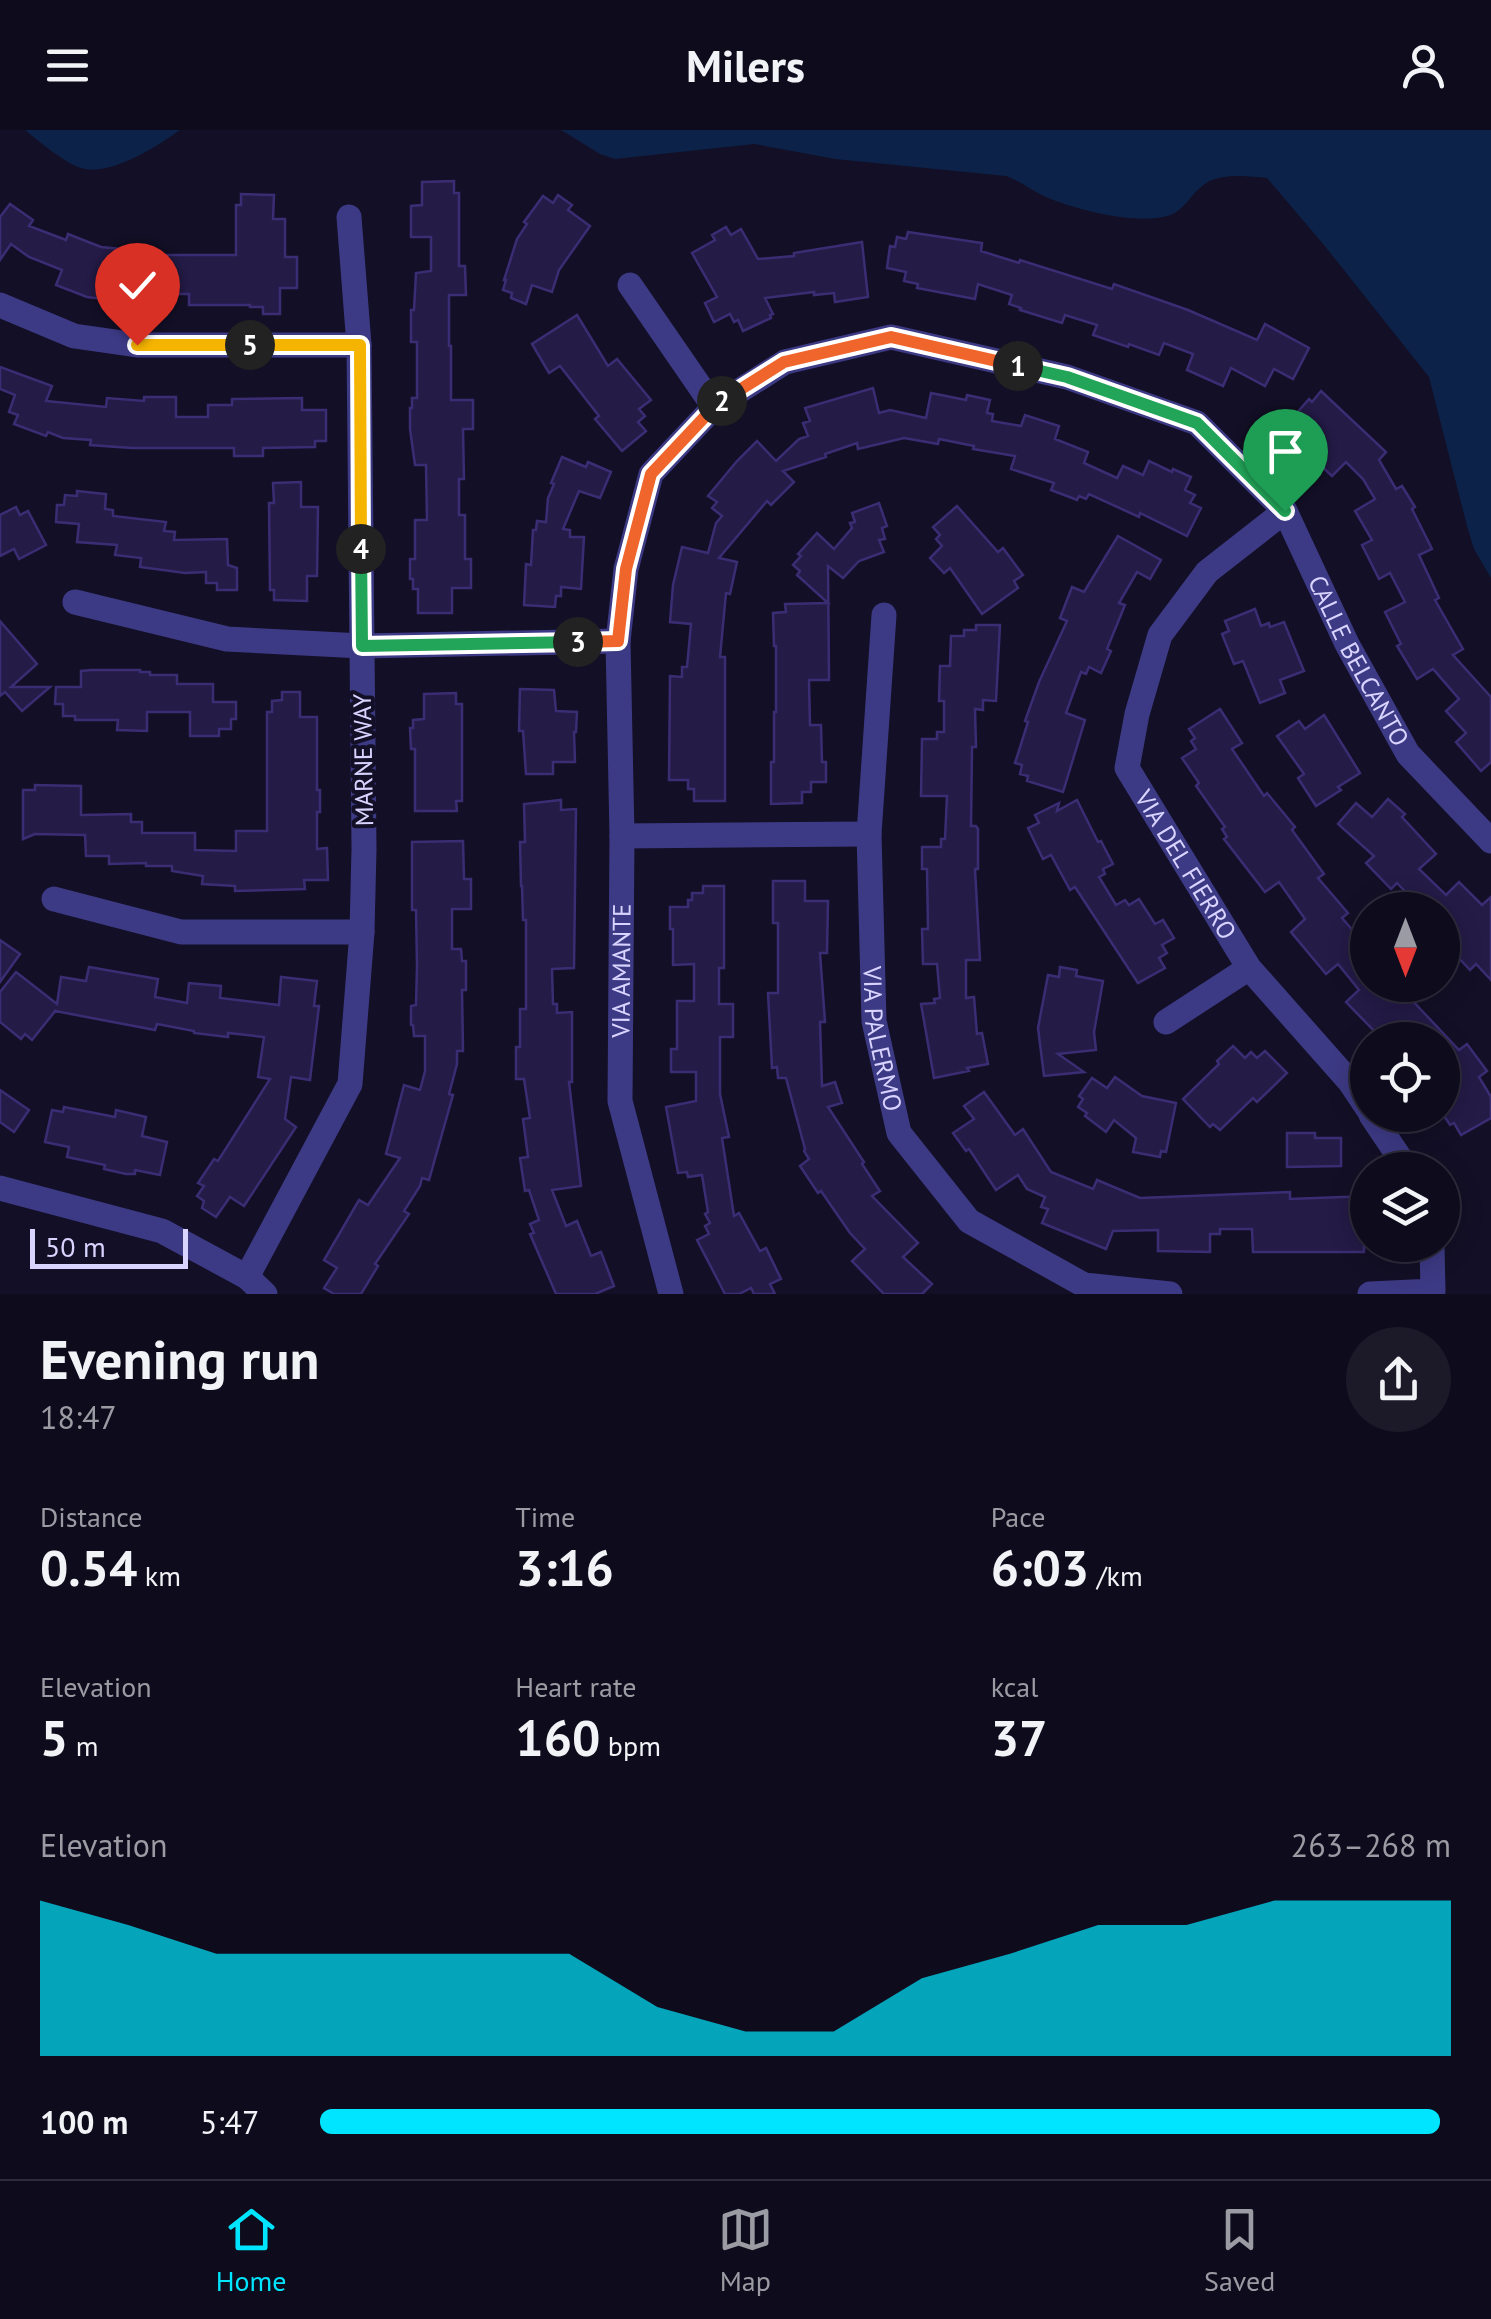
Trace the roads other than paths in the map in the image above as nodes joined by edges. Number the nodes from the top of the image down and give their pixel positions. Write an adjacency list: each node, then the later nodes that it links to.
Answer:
1 (349, 217): 4 (street, MARNE WAY)
2 (630, 285): 5 (street)
3 (0, 305): 4 (street)
4 (360, 345): 10 (street, MARNE WAY)
5 (714, 407): 6 (street, CALLE BELCANTO); 9 (street, CALLE BELCANTO)
6 (1285, 511): 13 (street, CALLE BELCANTO); 16 (street, VIA DEL FIERRO)
7 (74, 602): 10 (street)
8 (884, 615): 11 (street, VIA PALERMO)
9 (618, 641): 10 (street); 12 (street, VIA AMANTE)
10 (362, 646): 15 (street, MARNE WAY)
11 (869, 834): 12 (street); 23 (street, VIA PALERMO)
12 (622, 836): 22 (street, VIA AMANTE)
13 (1491, 841)
14 (54, 899): 15 (street)
15 (362, 932): 21 (street, MARNE WAY)
16 (1248, 968): 17 (street); 18 (street, VIA DEL FIERRO)
17 (1166, 1022)
18 (1350, 1082)
19 (0, 1188): 21 (street)
20 (1433, 1262): 24 (street)
21 (256, 1286)
22 (671, 1294)
23 (1170, 1294)
24 (1370, 1294)

